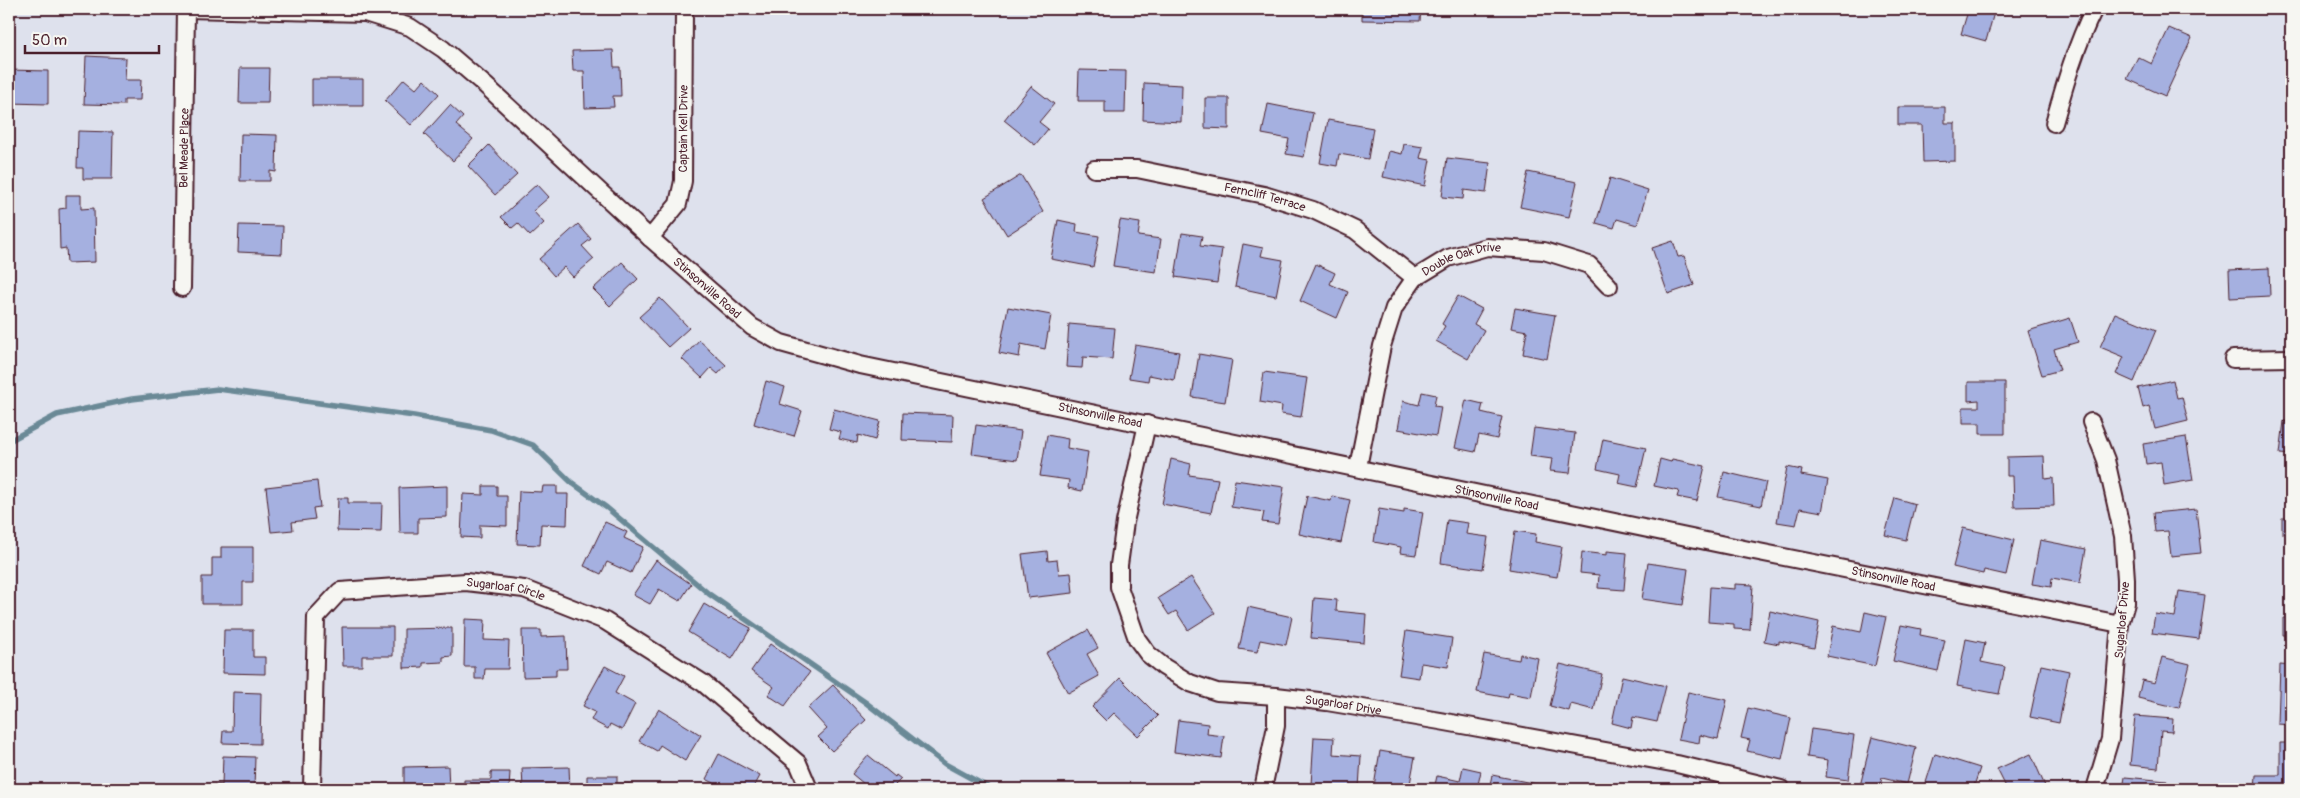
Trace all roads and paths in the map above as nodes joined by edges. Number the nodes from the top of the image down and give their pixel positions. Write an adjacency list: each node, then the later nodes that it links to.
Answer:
1 (187, 9): 6 (street, Stinsonville Road); 9 (street, Bel Meade Place)
2 (684, 9): 6 (street, Captain Kell Drive)
3 (2094, 9): 4 (street)
4 (2054, 123)
5 (1094, 168): 7 (street, Ferncliff Terrace)
6 (650, 238): 13 (street, Stinsonville Road)
7 (1415, 278): 8 (street, Double Oak Drive); 14 (street, Double Oak Drive)
8 (1609, 286)
9 (182, 288)
10 (2291, 358): 11 (street)
11 (2233, 359)
12 (2092, 422): 15 (street, Sugarloaf Drive)
13 (1147, 424): 14 (street, Stinsonville Road); 16 (street, Sugarloaf Drive)
14 (1358, 467): 15 (street, Stinsonville Road)
15 (2120, 624): 21 (street, Sugarloaf Drive)
16 (1276, 696): 19 (street); 20 (street, Sugarloaf Drive)
17 (312, 789): 18 (street, Sugarloaf Circle)
18 (810, 789)
19 (1262, 789)
20 (1781, 789)
21 (2095, 789)

